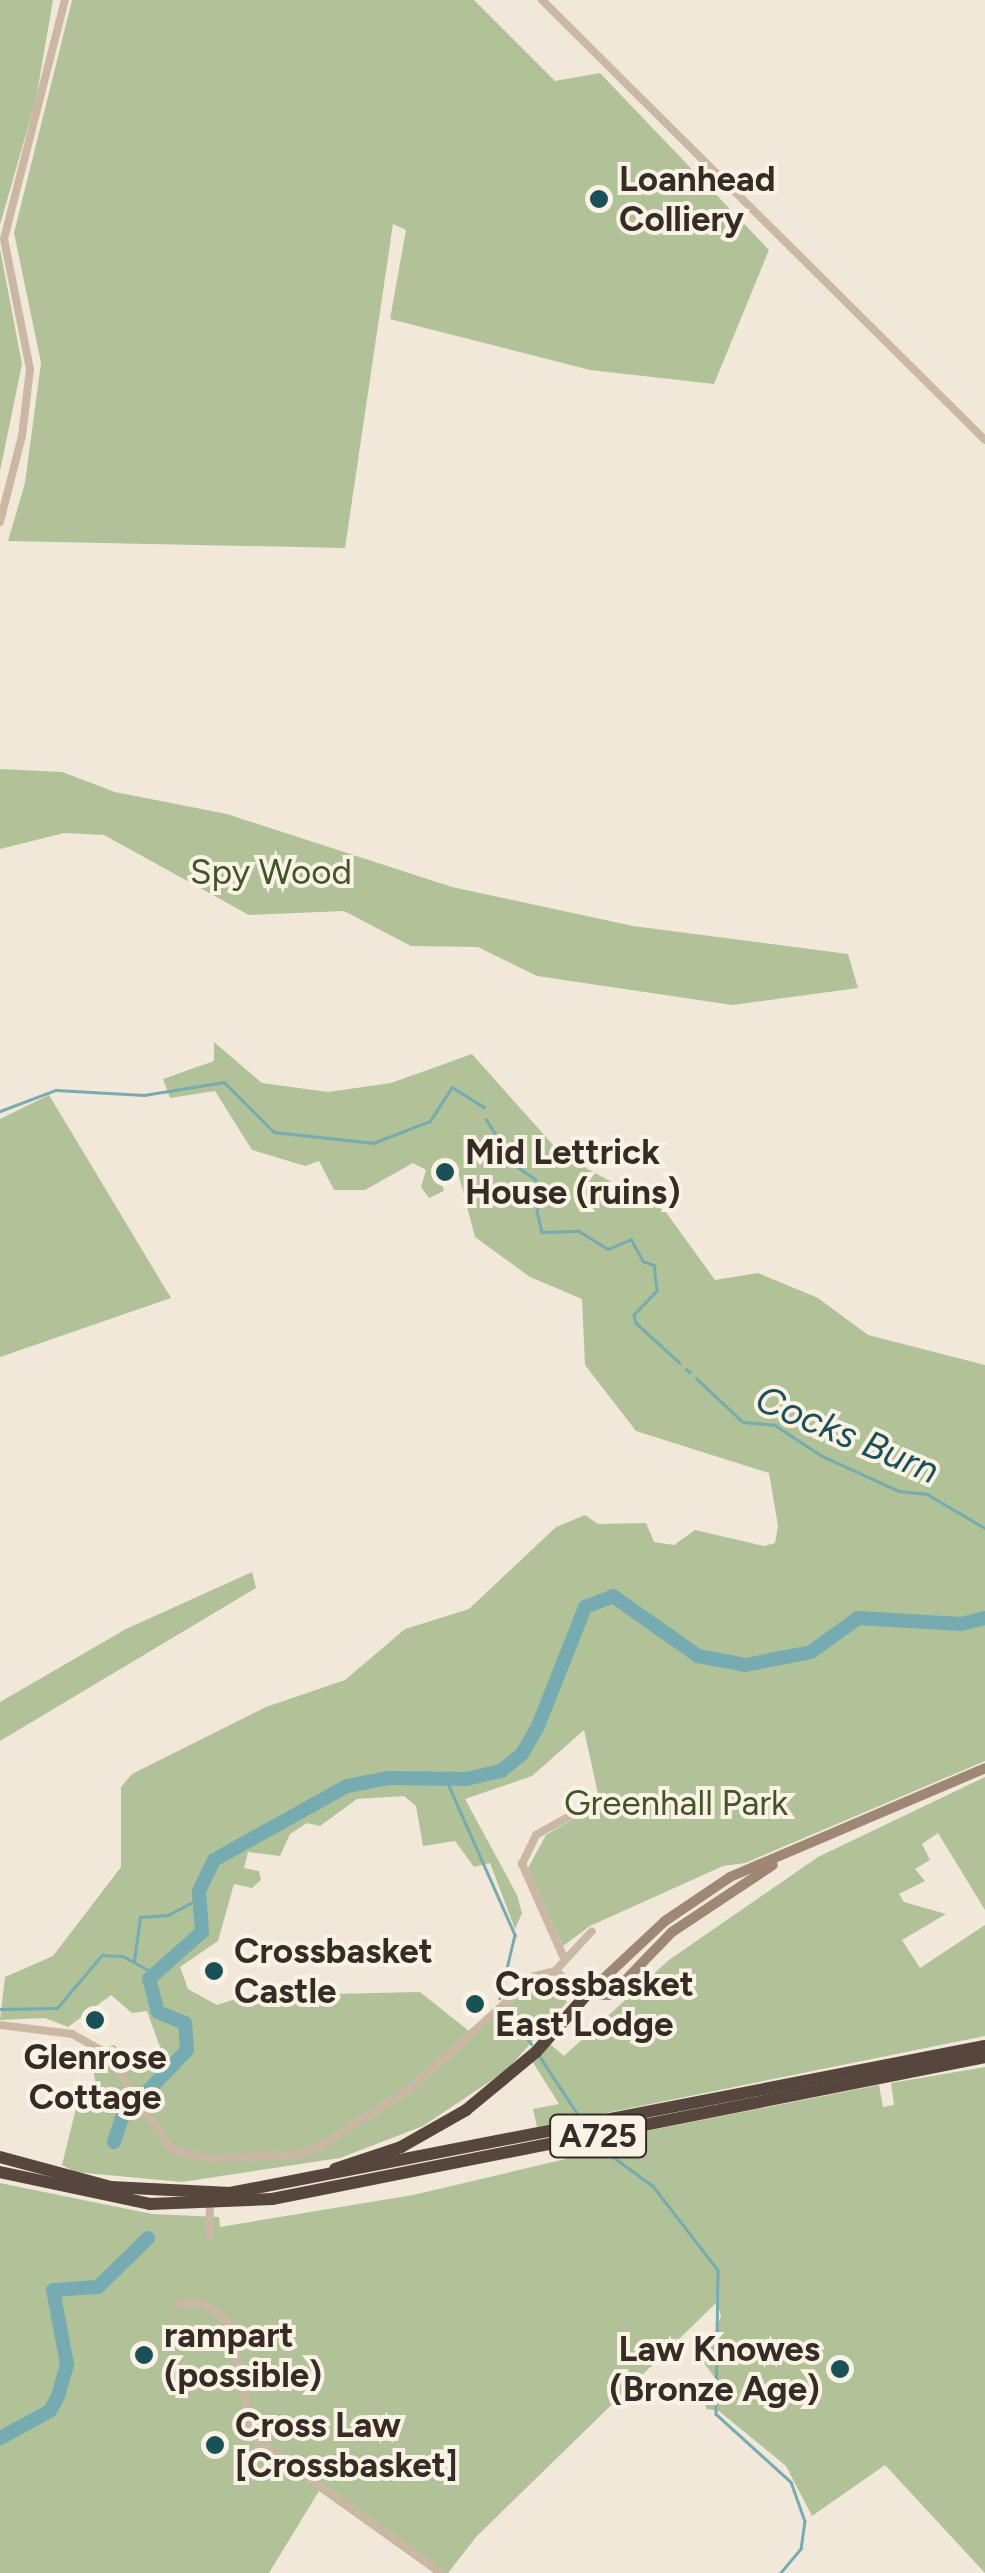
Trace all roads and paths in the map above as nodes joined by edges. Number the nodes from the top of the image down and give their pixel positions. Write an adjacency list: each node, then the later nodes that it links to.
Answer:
1 (65, 0): 4 (street)
2 (542, 0): 3 (street)
3 (985, 440)
4 (0, 522)
5 (985, 1768): 10 (main road)
6 (579, 1811): 8 (street)
7 (592, 1931): 8 (street)
8 (563, 1956): 9 (street)
9 (555, 1971): 10 (street); 11 (street)
10 (586, 1996): 16 (highway)
11 (0, 2026)
12 (985, 2046): 16 (highway, A725)
13 (985, 2057): 17 (highway, A725)
14 (0, 2157): 16 (highway, A725)
15 (0, 2172): 17 (highway, A725)
16 (290, 2184)
17 (210, 2204): 18 (street)
18 (210, 2236)
19 (178, 2304): 20 (street)
20 (441, 2573)

